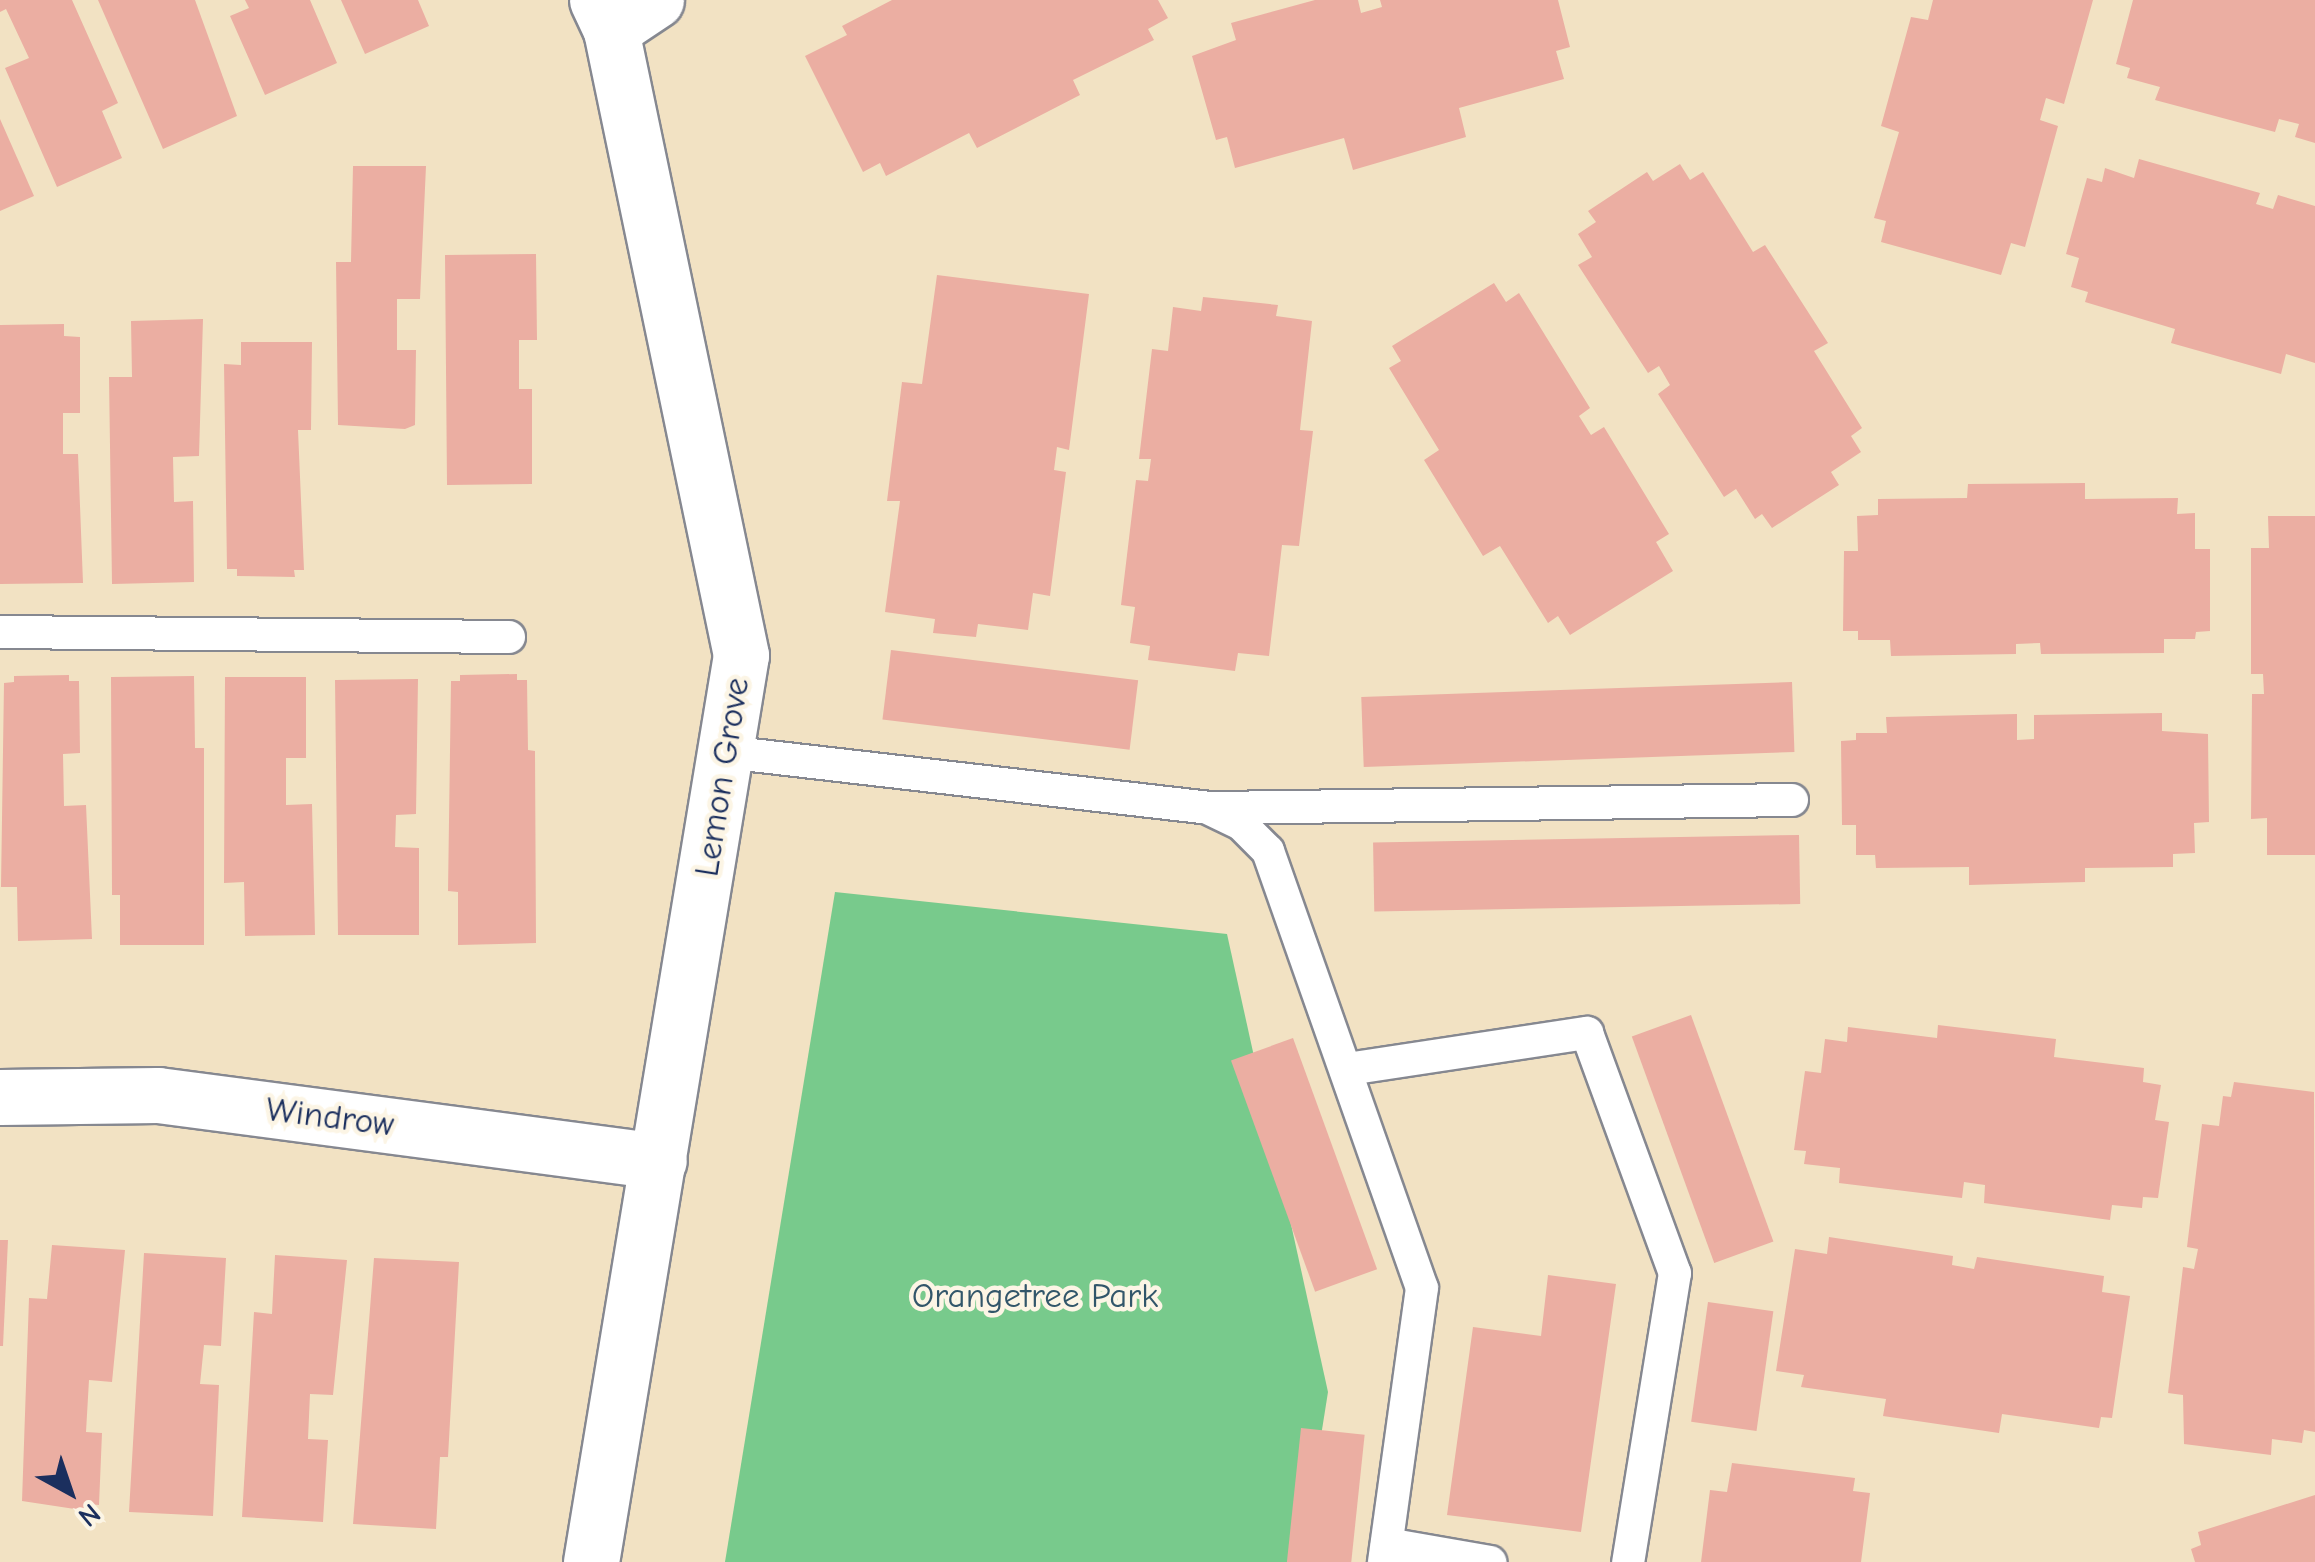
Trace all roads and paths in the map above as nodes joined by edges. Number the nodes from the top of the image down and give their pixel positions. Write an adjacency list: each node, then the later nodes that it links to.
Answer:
1 (656, 0): 2 (street)
2 (604, 15): 5 (street, Lemon Grove)
3 (0, 632): 4 (lane)
4 (510, 637)
5 (726, 752): 7 (lane); 10 (street, Lemon Grove)
6 (1792, 800): 7 (lane)
7 (1208, 808): 8 (lane)
8 (1348, 1070): 11 (lane); 14 (lane)
9 (0, 1097): 10 (street, Windrow)
10 (659, 1160): 12 (street, Lemon Grove)
11 (1386, 1553): 13 (lane)
12 (590, 1562)
13 (1490, 1562)
14 (1628, 1562)

